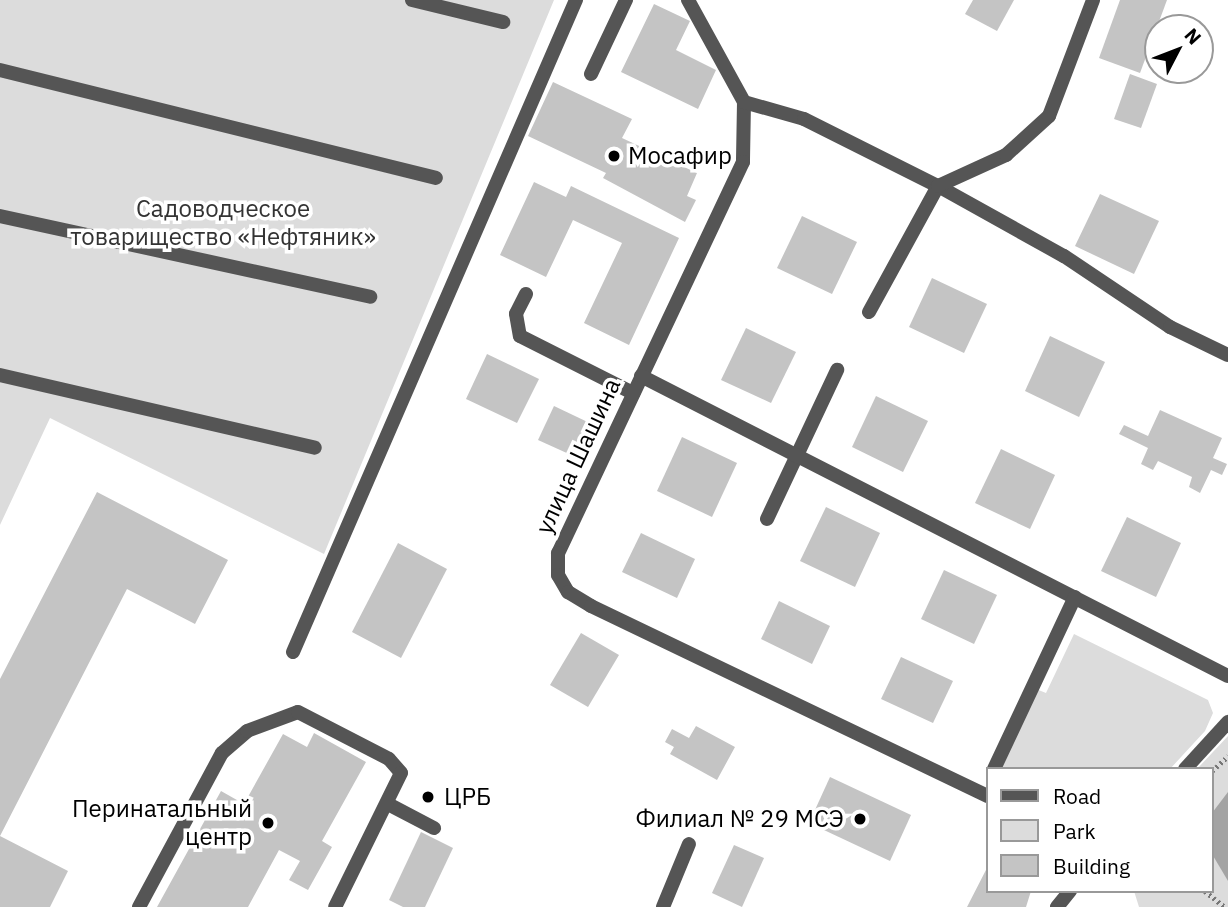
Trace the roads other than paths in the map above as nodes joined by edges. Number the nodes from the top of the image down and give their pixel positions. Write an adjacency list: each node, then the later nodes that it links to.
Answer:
1 (412, 0): 6 (street)
2 (576, 0): 25 (street)
3 (626, 0): 8 (street)
4 (688, 0): 9 (street, улица Шашина)
5 (1093, 0): 11 (street)
6 (503, 22)
7 (0, 70): 10 (street)
8 (591, 74)
9 (744, 102): 11 (street); 19 (street, улица Шашина)
10 (436, 178)
11 (938, 186): 15 (street); 16 (street)
12 (0, 216): 14 (street)
13 (526, 294): 20 (street)
14 (370, 297)
15 (869, 312)
16 (1228, 355)
17 (837, 370): 22 (street)
18 (0, 375): 21 (street)
19 (641, 376): 20 (street, улица Шашина); 22 (street)
20 (633, 393): 30 (street, улица Шашина)
21 (314, 448)
22 (796, 455): 23 (street); 24 (street)
23 (767, 519)
24 (1075, 597): 26 (street); 28 (street)
25 (293, 652)
26 (1228, 676)
27 (1228, 722): 29 (street)
28 (995, 767)
29 (1187, 767)
30 (986, 790)
31 (388, 804): 32 (street); 35 (street); 36 (street)
32 (434, 828)
33 (689, 844): 37 (street)
34 (1068, 893): 38 (street)
35 (139, 907)
36 (335, 907)
37 (663, 907)
38 (1056, 907)

